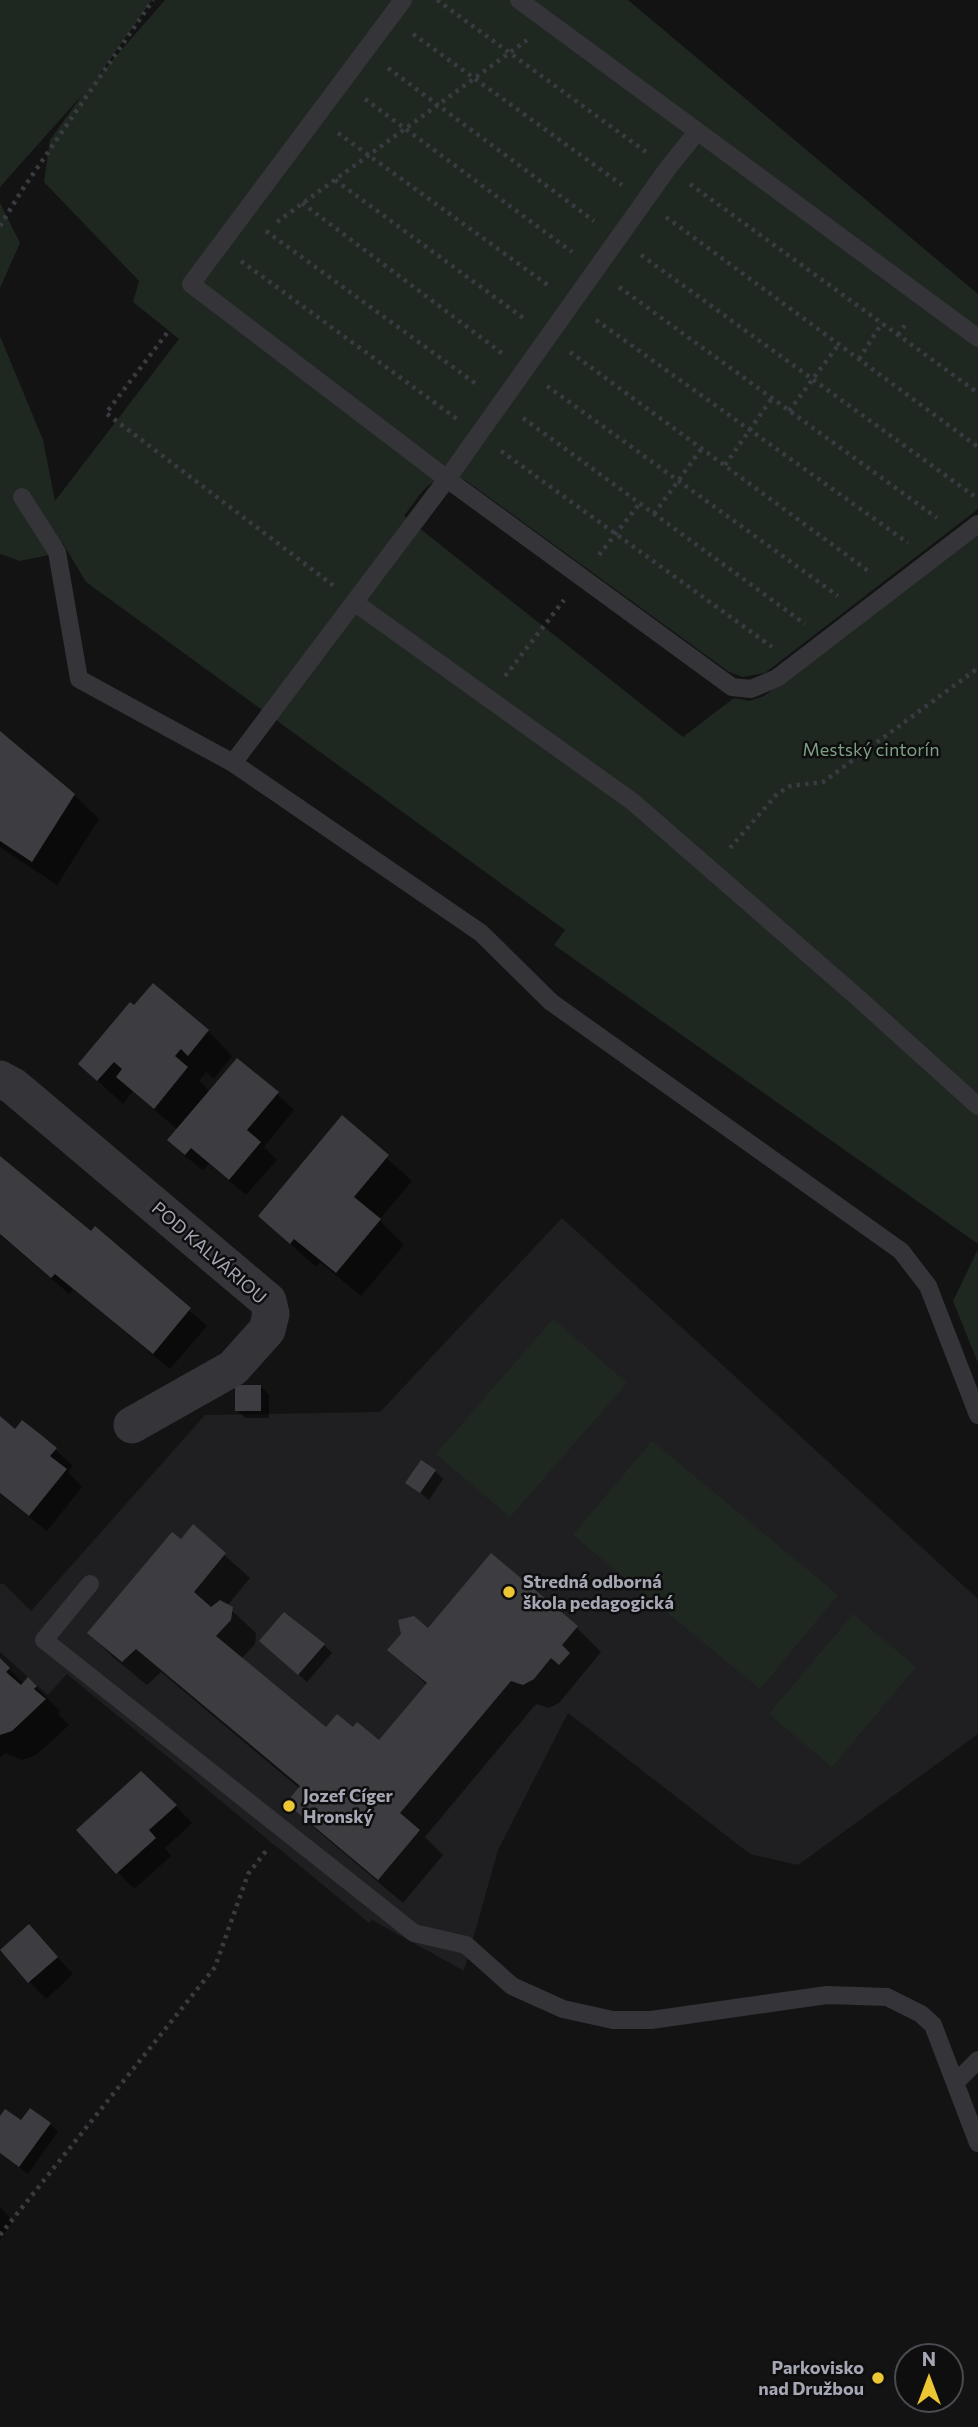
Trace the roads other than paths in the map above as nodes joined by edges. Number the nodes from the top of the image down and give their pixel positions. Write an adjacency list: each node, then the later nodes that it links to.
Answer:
1 (403, 0): 5 (lane)
2 (519, 0): 3 (lane)
3 (697, 132): 4 (lane); 5 (lane)
4 (978, 338)
5 (447, 479): 7 (lane); 8 (lane)
6 (22, 497): 9 (lane)
7 (978, 524)
8 (354, 602): 9 (lane); 11 (lane)
9 (233, 763): 12 (lane)
10 (0, 1079): 13 (street, POD KALVÁRIOU)
11 (978, 1107)
12 (978, 1415)
13 (132, 1425)
14 (90, 1584): 16 (lane)
15 (978, 2060): 16 (lane)
16 (955, 2083): 17 (lane)
17 (978, 2143)

